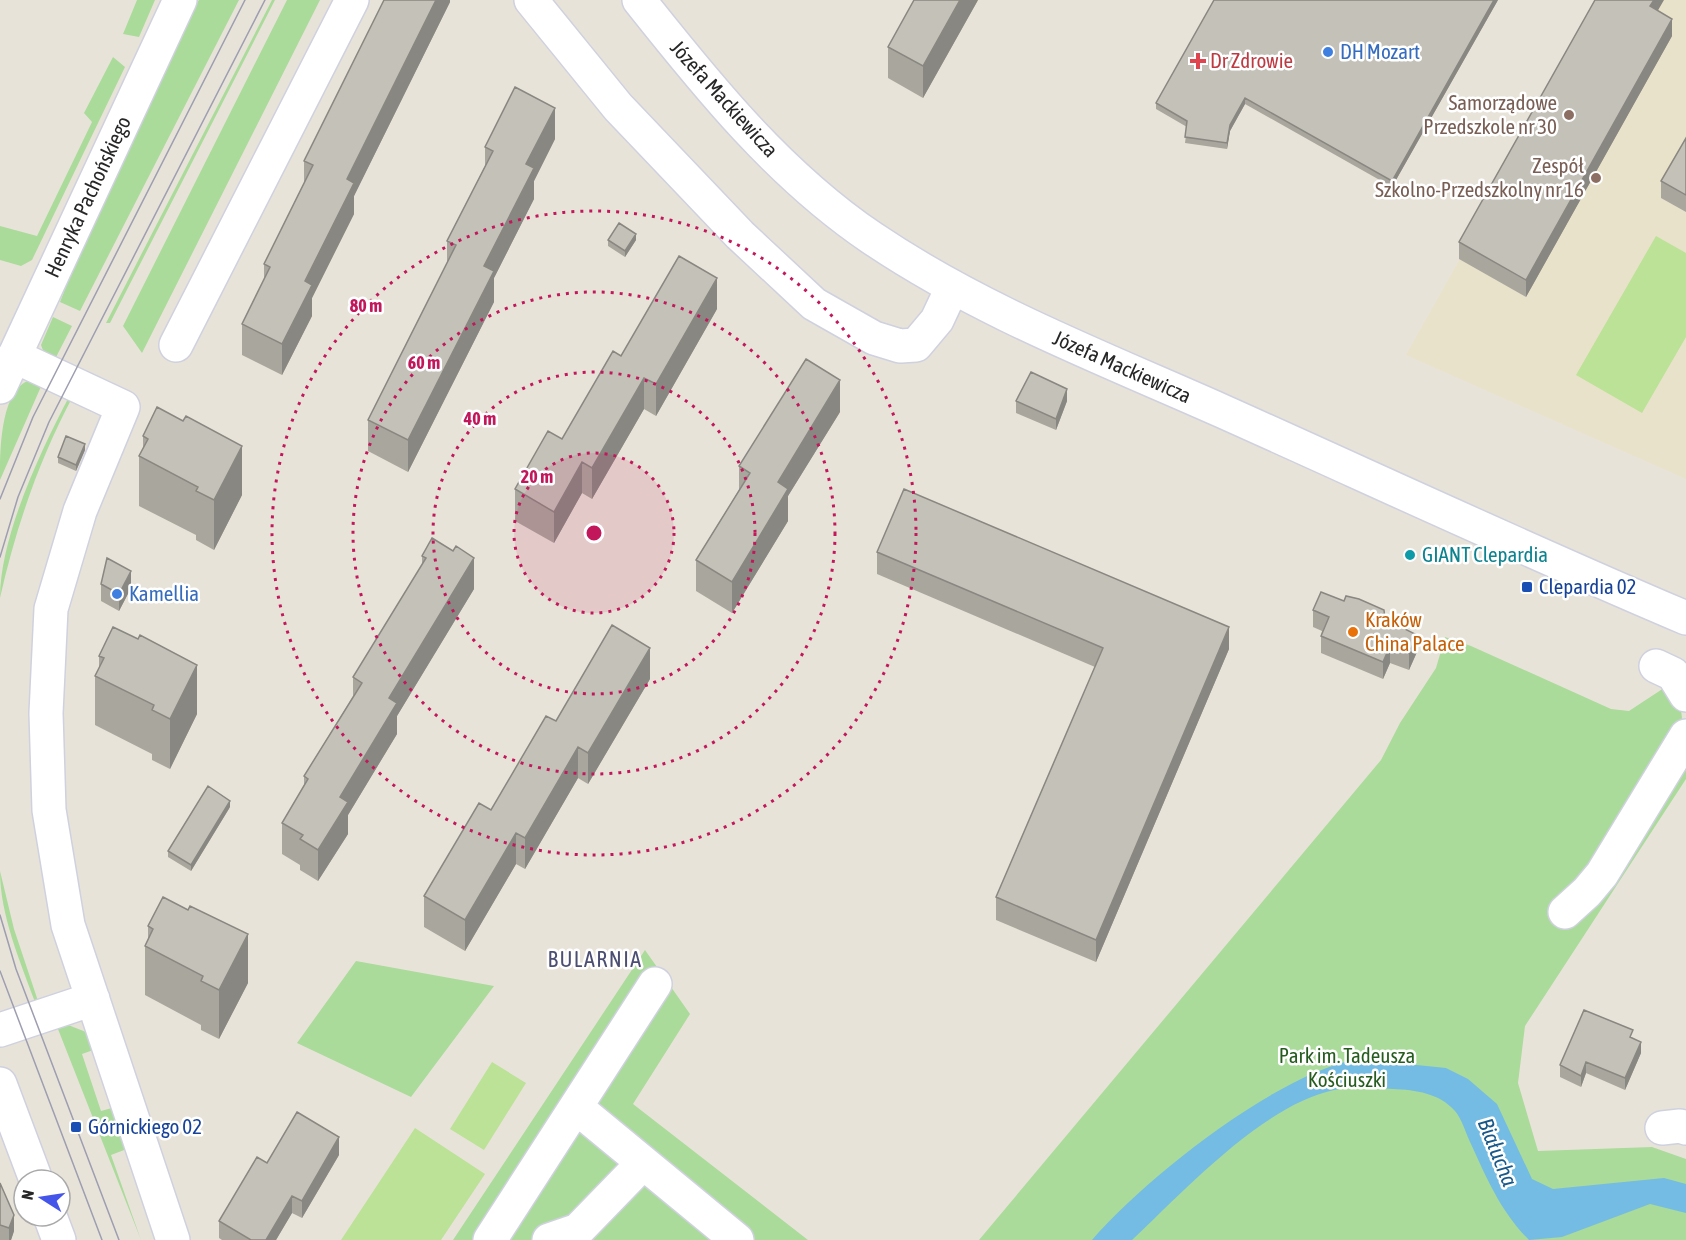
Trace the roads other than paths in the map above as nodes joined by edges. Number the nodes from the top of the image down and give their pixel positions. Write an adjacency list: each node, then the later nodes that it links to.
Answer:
1 (352, 0): 6 (street)
2 (531, 0): 5 (street)
3 (639, 0): 5 (street, Józefa Mackiewicza)
4 (180, 3): 7 (street, Henryka Pachońskiego)
5 (952, 288): 9 (street, Józefa Mackiewicza)
6 (176, 345)
7 (14, 356): 8 (street, Henryka Pachońskiego); 15 (street)
8 (0, 387)
9 (1686, 618)
10 (1656, 666): 11 (street)
11 (1686, 695)
12 (1686, 736): 13 (street)
13 (1565, 912)
14 (655, 984): 18 (street)
15 (93, 999): 16 (street); 22 (street)
16 (0, 1030)
17 (0, 1084): 20 (street)
18 (577, 1108): 19 (street); 23 (street)
19 (643, 1163): 21 (street); 24 (street)
20 (32, 1168)
21 (574, 1237)
22 (173, 1240)
23 (490, 1240)
24 (736, 1240)

